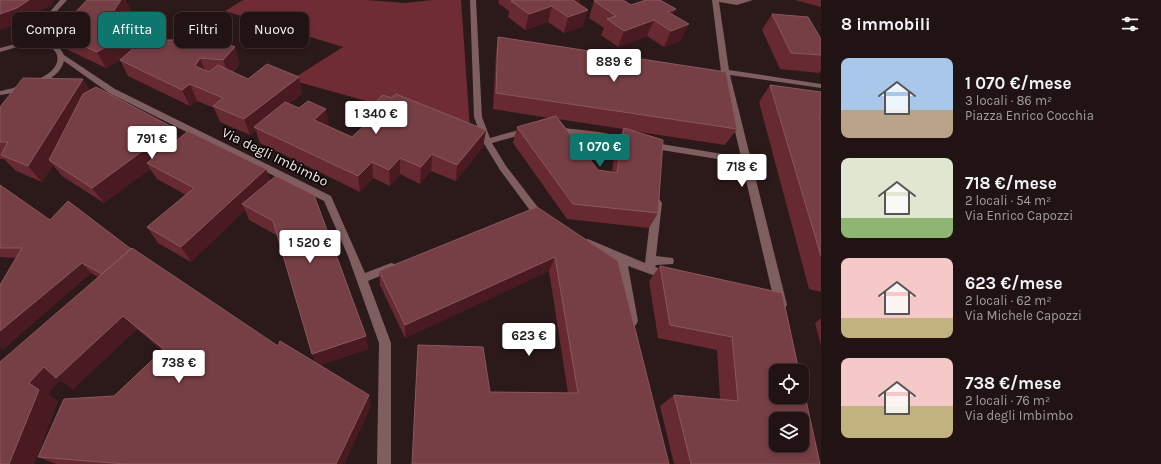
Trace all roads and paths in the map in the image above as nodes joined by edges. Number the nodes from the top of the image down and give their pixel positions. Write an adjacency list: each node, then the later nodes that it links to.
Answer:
1 (64, 0): 5 (street)
2 (473, 0): 20 (street)
3 (716, 0): 4 (street); 12 (street)
4 (750, 0)
5 (53, 12)
6 (0, 41): 7 (street)
7 (12, 46)
8 (12, 46): 10 (street)
9 (57, 48): 11 (street, Via degli Imbimbo)
10 (0, 50)
11 (61, 56): 14 (street); 17 (street, Via degli Imbimbo)
12 (725, 72): 13 (street); 23 (street)
13 (821, 86)
14 (23, 88): 15 (street); 18 (street); 19 (street)
15 (45, 89)
16 (97, 91): 17 (street, Via degli Imbimbo)
17 (112, 91): 32 (street, Via degli Imbimbo)
18 (0, 93)
19 (14, 99)
20 (487, 142): 21 (street); 25 (street)
21 (660, 147): 22 (street); 23 (street)
22 (659, 159)
23 (747, 161): 34 (street)
24 (658, 191): 29 (street)
25 (549, 221)
26 (581, 240): 27 (street)
27 (622, 259): 29 (street); 36 (street)
28 (669, 261): 29 (street)
29 (651, 264): 31 (street)
30 (397, 265): 32 (street)
31 (677, 278)
32 (361, 279): 37 (street, Via degli Imbimbo)
33 (766, 298): 34 (street)
34 (781, 301): 35 (street)
35 (784, 317)
36 (633, 328)
37 (384, 464)

